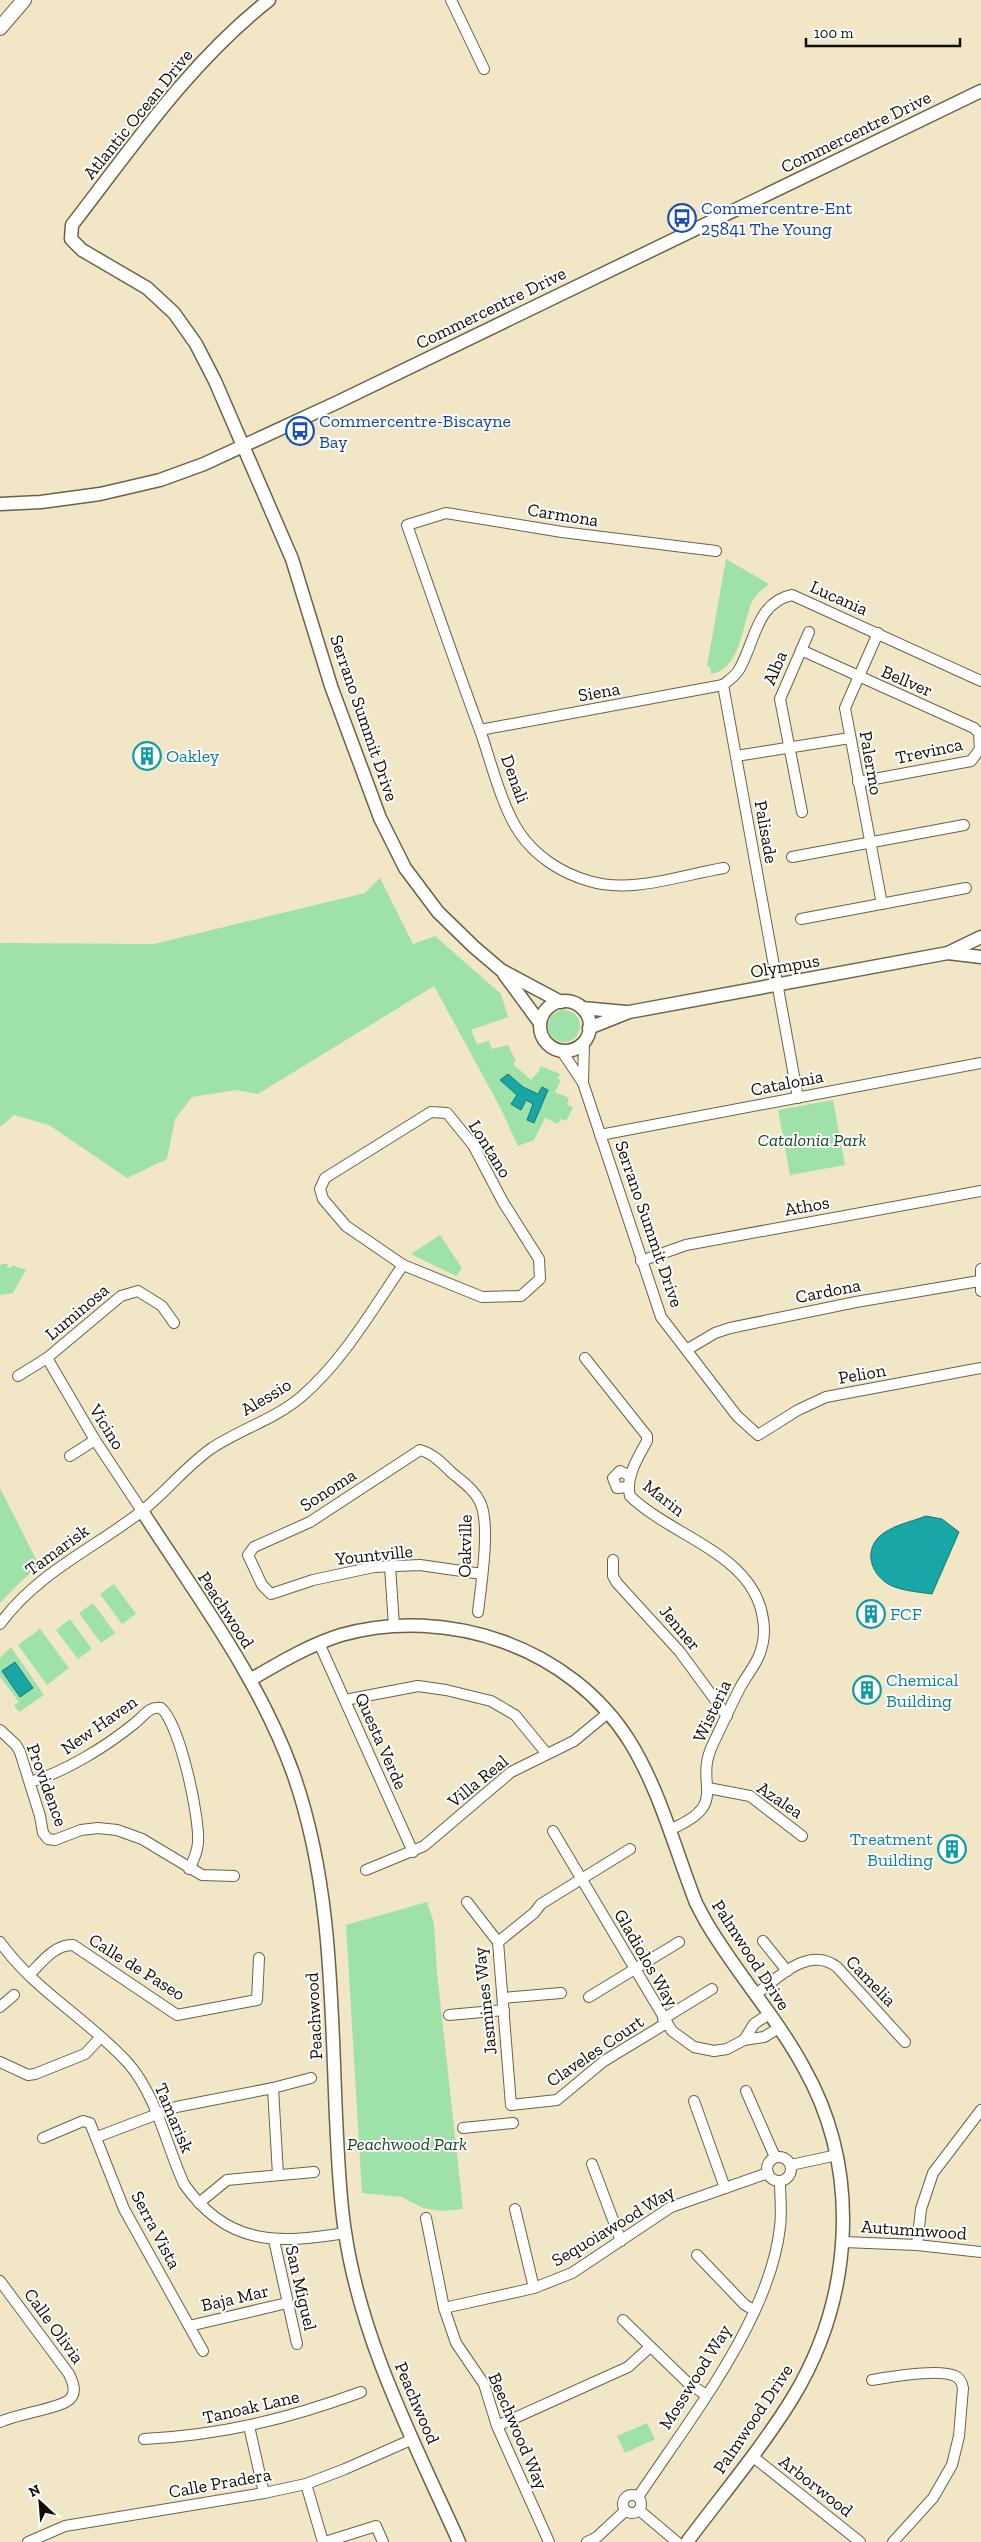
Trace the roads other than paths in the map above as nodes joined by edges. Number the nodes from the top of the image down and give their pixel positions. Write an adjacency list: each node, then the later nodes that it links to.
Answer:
1 (24, 0): 4 (main road)
2 (269, 0): 7 (street, Atlantic Ocean Drive)
3 (451, 0): 5 (street)
4 (0, 28)
5 (484, 69)
6 (981, 91): 8 (street, Commercentre Drive)
7 (72, 239): 8 (street, Serrano Summit Drive)
8 (243, 447): 9 (street, Commercentre Drive); 35 (street, Serrano Summit Drive)
9 (0, 504)
10 (407, 525): 11 (street, Carmona); 18 (street, Denali)
11 (716, 551)
12 (809, 632): 14 (street, Alba)
13 (878, 633): 15 (street, Palermo); 16 (street, Lucania); 17 (street, Lucania)
14 (801, 650): 15 (street, Bellver); 20 (street, Alba)
15 (858, 678): 19 (street, Palermo); 22 (street, Bellver)
16 (981, 681)
17 (723, 685): 18 (street, Siena); 21 (street, Palisade)
18 (480, 730): 28 (street, Denali)
19 (850, 738): 20 (street); 23 (street, Palermo)
20 (789, 748): 21 (street); 24 (street, Alba)
21 (736, 756): 36 (street, Palisade)
22 (977, 756): 23 (street, Trevinca)
23 (858, 782): 26 (street, Palermo)
24 (802, 812)
25 (964, 825): 26 (street)
26 (869, 842): 27 (street); 30 (street, Palermo)
27 (792, 857)
28 (724, 868)
29 (966, 888): 30 (street)
30 (882, 904): 31 (street)
31 (800, 919)
32 (981, 937): 33 (street, Olympus)
33 (948, 953): 34 (street, Olympus); 36 (street, Olympus)
34 (981, 957)
35 (501, 970): 37 (street, Serrano Summit Drive); 40 (street, Serrano Summit Drive)
36 (778, 985): 39 (street, Olympus); 46 (street, Palisade)
37 (561, 1002): 38 (street, Serrano Summit Drive); 40 (street)
38 (582, 1008): 39 (street, Olympus); 41 (street)
39 (629, 1012): 41 (street, Olympus)
40 (540, 1023): 43 (street, Serrano Summit Drive)
41 (589, 1028): 42 (street, Serrano Summit Drive)
42 (584, 1042): 43 (street); 45 (street, Serrano Summit Drive)
43 (561, 1050): 45 (street, Serrano Summit Drive)
44 (981, 1063): 46 (street, Catalonia)
45 (583, 1083): 47 (street, Serrano Summit Drive)
46 (798, 1098): 47 (street, Catalonia)
47 (600, 1135): 49 (street, Serrano Summit Drive)
48 (981, 1191): 49 (street, Athos)
49 (641, 1260): 54 (street, Serrano Summit Drive)
50 (403, 1265): 50 (street, Lontano); 63 (street, Alessio)
51 (981, 1269): 52 (street)
52 (980, 1286): 54 (street, Cardona)
53 (174, 1323): 55 (street, Luminosa)
54 (688, 1349): 59 (street, Serrano Summit Drive)
55 (47, 1358): 58 (street, Luminosa); 60 (street, Vicino)
56 (585, 1358): 67 (street, Marin)
57 (981, 1368): 59 (street, Pelion)
58 (18, 1376)
59 (758, 1435)
60 (95, 1440): 62 (street); 63 (street, Vicino)
61 (420, 1450): 66 (street, Oakville); 68 (street, Sonoma)
62 (70, 1456)
63 (142, 1511): 70 (street, Tamarisk); 73 (street, Peachwood)
64 (613, 1560): 76 (street, Jenner)
65 (390, 1566): 66 (street, Yountville); 68 (street, Yountville); 71 (street)
66 (482, 1574): 69 (street, Oakville)
67 (755, 1593): 76 (street, Wisteria)
68 (271, 1594)
69 (478, 1612)
70 (0, 1624)
71 (394, 1626): 72 (street, Palmwood Drive); 75 (street, Palmwood Drive)
72 (319, 1643): 73 (street, Palmwood Drive); 74 (street, Questa Verde)
73 (250, 1680): 138 (street, Peachwood)
74 (345, 1700): 78 (street); 85 (street, Questa Verde)
75 (608, 1713): 78 (street, Villa Real); 81 (street, Palmwood Drive)
76 (727, 1716): 80 (street, Wisteria)
77 (0, 1730): 79 (street, Providence)
78 (547, 1754): 85 (street, Villa Real)
79 (30, 1782): 86 (street, Providence); 86 (street, New Haven)
80 (708, 1788): 81 (street, Wisteria); 83 (street, Azalea)
81 (669, 1830): 102 (street, Palmwood Drive)
82 (552, 1832): 89 (street, Gladiolos Way)
83 (802, 1836)
84 (630, 1849): 89 (street)
85 (413, 1852): 87 (street, Villa Real)
86 (189, 1868): 88 (street, Providence)
87 (366, 1870)
88 (234, 1876)
89 (581, 1880): 93 (street); 96 (street, Gladiolos Way)
90 (467, 1902): 93 (street, Jasmines Way)
91 (762, 1941): 97 (street)
92 (0, 1942): 98 (street, Tamarisk)
93 (498, 1942): 104 (street, Jasmines Way)
94 (679, 1942): 96 (street)
95 (259, 1958): 98 (street, Calle de Paseo)
96 (634, 1970): 103 (street); 109 (street, Gladiolos Way)
97 (787, 1971): 102 (street, Camelia); 113 (street, Camelia)
98 (28, 1975): 111 (street, Tamarisk)
99 (712, 1989): 109 (street, Claveles Court)
100 (561, 1994): 104 (street)
101 (14, 1995): 105 (street)
102 (756, 1995): 107 (street, Palmwood Drive)
103 (589, 1997)
104 (503, 1998): 106 (street, Jasmines Way)
105 (0, 2007)
106 (504, 2010): 108 (street); 119 (street, Jasmines Way)
107 (769, 2014): 110 (street, Palmwood Drive); 112 (street, Gladiolos Way)
108 (450, 2015)
109 (664, 2021): 112 (street, Gladiolos Way); 119 (street, Claveles Court)
110 (778, 2028): 112 (street, Gladiolos Way); 126 (street, Palmwood Drive)
111 (100, 2038): 114 (street); 121 (street, Tamarisk)
112 (744, 2040)
113 (905, 2042)
114 (0, 2062)
115 (311, 2078): 116 (street)
116 (273, 2088): 121 (street); 132 (street)
117 (746, 2091): 127 (street)
118 (694, 2100): 134 (street)
119 (511, 2105)
120 (981, 2110): 142 (street)
121 (156, 2113): 124 (street); 135 (street, Tamarisk)
122 (513, 2123): 123 (street)
123 (463, 2128)
124 (97, 2137): 125 (street, Serra Vista); 151 (street, Serra Vista)
125 (42, 2138)
126 (837, 2155): 129 (street); 141 (street, Palmwood Drive)
127 (775, 2157): 129 (street); 131 (street)
128 (592, 2164): 140 (street)
129 (791, 2165): 133 (street)
130 (314, 2172): 132 (street)
131 (768, 2173): 133 (street); 134 (street, Sequoiawood Way)
132 (278, 2174): 135 (street)
133 (780, 2181): 149 (street, Mosswood Way)
134 (725, 2188): 140 (street, Sequoiawood Way)
135 (199, 2203): 139 (street, Tamarisk)
136 (515, 2209): 146 (street)
137 (426, 2218): 148 (street, Beechwood Way)
138 (345, 2234): 139 (street, Tamarisk); 162 (street, Peachwood)
139 (274, 2240): 147 (street, San Miguel)
140 (621, 2241): 146 (street, Sequoiawood Way)
141 (844, 2242): 142 (street, Autumnwood); 163 (street, Palmwood Drive)
142 (917, 2245): 143 (street, Autumnwood)
143 (981, 2252)
144 (697, 2256): 149 (street)
145 (0, 2281): 158 (street, Calle Olivia)
146 (534, 2288): 148 (street, Sequoiawood Way)
147 (287, 2303): 151 (street, Baja Mar); 152 (street, San Miguel)
148 (444, 2308): 160 (street, Beechwood Way)
149 (754, 2310): 157 (street, Mosswood Way)
150 (623, 2320): 153 (street)
151 (189, 2326): 154 (street, Serra Vista)
152 (297, 2344)
153 (650, 2347): 157 (street); 160 (street)
154 (203, 2351)
155 (872, 2380): 178 (street)
156 (361, 2392): 159 (street, Tanoak Lane)
157 (706, 2395): 166 (street, Mosswood Way)
158 (0, 2422)
159 (249, 2426): 161 (street, Tanoak Lane); 165 (street)
160 (497, 2426): 173 (street, Beechwood Way)
161 (144, 2439)
162 (413, 2439): 164 (street, Calle Pradera); 172 (street, Peachwood)
163 (752, 2456): 176 (street, Palmwood Drive); 177 (street, Arborwood)
164 (306, 2484): 165 (street, Calle Pradera); 170 (street)
165 (264, 2493): 169 (street, Calle Pradera)
166 (638, 2497): 167 (street); 168 (street)
167 (639, 2510): 168 (street); 175 (street)
168 (625, 2511): 174 (street)
169 (28, 2542)
170 (324, 2542): 171 (street)
171 (383, 2542)
172 (459, 2542)
173 (549, 2542)
174 (587, 2542)
175 (677, 2542)
176 (687, 2542)
177 (860, 2542)
178 (893, 2542)

